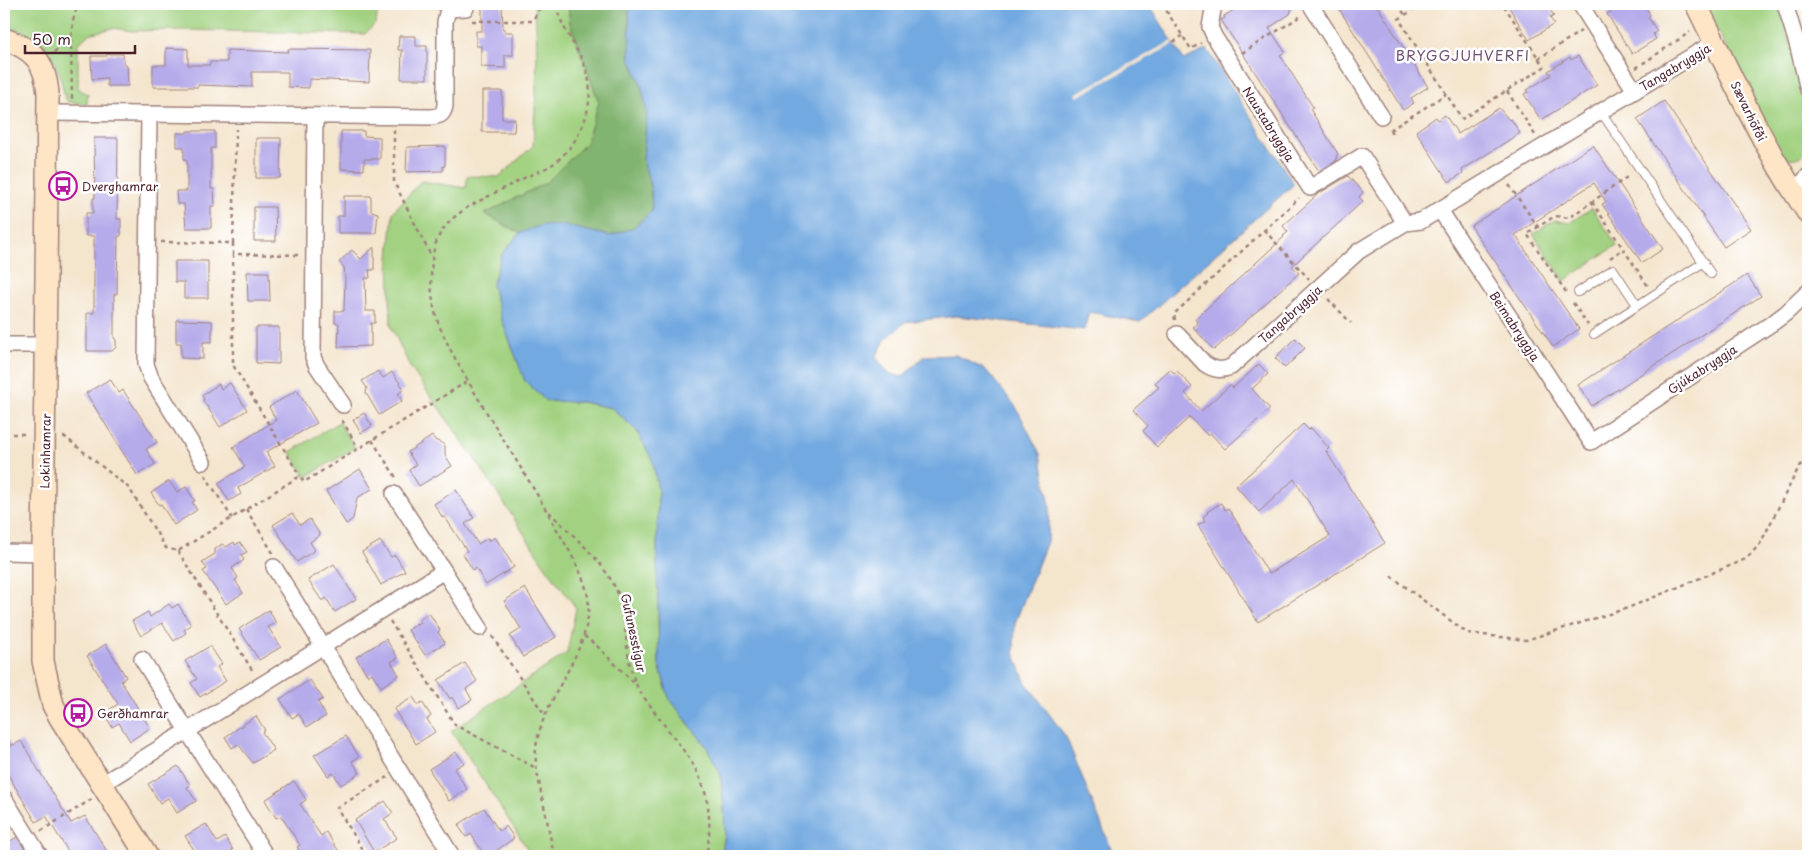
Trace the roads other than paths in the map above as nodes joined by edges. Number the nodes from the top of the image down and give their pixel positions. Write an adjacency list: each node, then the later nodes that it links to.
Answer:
1 (1214, 4): 20 (street, Naustabryggja)
2 (1580, 4): 10 (street, Tangabryggja)
3 (1696, 4): 8 (street, Sævarhöfði)
4 (1785, 4): 9 (street)
5 (1312, 6): 15 (street)
6 (466, 8): 14 (street)
7 (4, 38): 12 (street, Lokinhamrar)
8 (1715, 42): 10 (street, Tangabryggja); 17 (street, Sævarhöfði)
9 (1808, 90)
10 (1635, 91): 11 (street, Tangabryggja)
11 (1601, 112): 18 (street, Tangabryggja); 21 (lane)
12 (49, 113): 13 (street); 29 (street, Lokinhamrar)
13 (149, 115): 14 (street); 32 (street)
14 (315, 116): 30 (street)
15 (1381, 116)
16 (1808, 176): 17 (street)
17 (1791, 188): 19 (street, Sævarhöfði)
18 (1440, 210): 20 (street, Tangabryggja); 31 (street, Beimabryggja)
19 (1808, 213)
20 (1405, 223): 26 (street, Tangabryggja)
21 (1704, 262): 22 (lane); 25 (lane)
22 (1712, 274)
23 (1578, 292): 25 (lane)
24 (1808, 292): 31 (street, Gjúkabryggja)
25 (1637, 305): 27 (lane)
26 (1177, 334)
27 (1594, 334)
28 (4, 344): 29 (street)
29 (46, 345): 35 (street, Lokinhamrar)
30 (343, 404)
31 (1591, 442)
32 (202, 464)
33 (394, 494): 37 (street)
34 (4, 552): 35 (street)
35 (43, 552): 42 (street, Lokinhamrar)
36 (274, 567): 39 (street)
37 (444, 571): 38 (street); 39 (street)
38 (480, 628)
39 (322, 647): 41 (street); 47 (street)
40 (142, 659): 41 (street)
41 (187, 731): 42 (street); 46 (street)
42 (99, 790): 45 (street, Lokinhamrar)
43 (4, 798): 44 (street)
44 (40, 856)
45 (148, 856)
46 (266, 856)
47 (452, 856)

